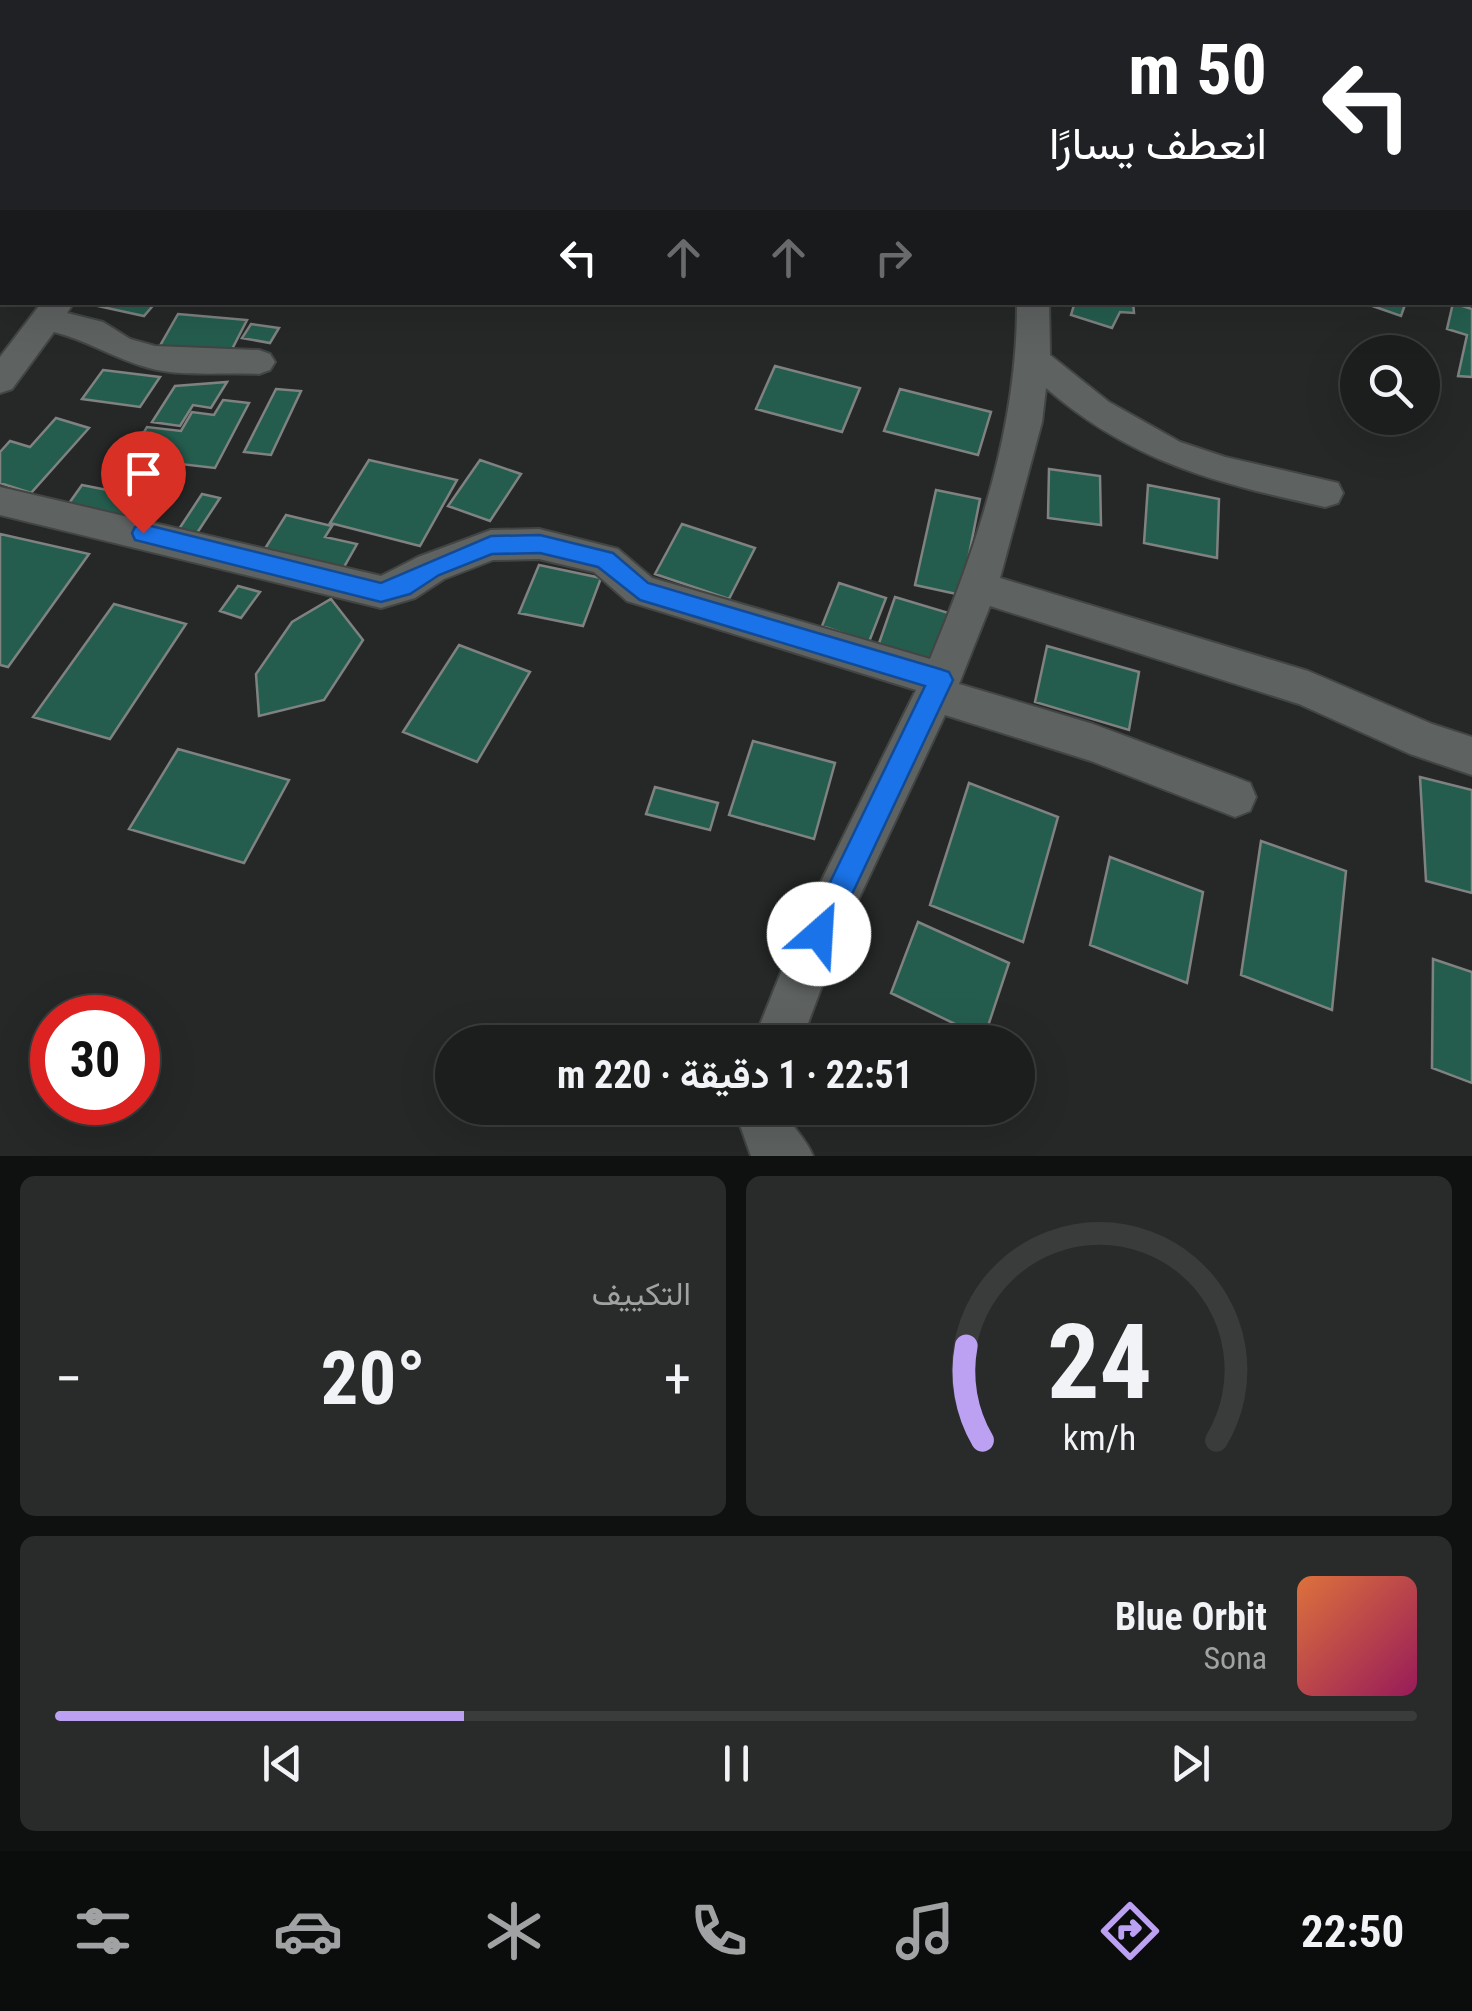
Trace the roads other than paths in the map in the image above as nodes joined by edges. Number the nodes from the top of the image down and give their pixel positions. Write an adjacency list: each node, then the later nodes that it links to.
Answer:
1 (1033, 305): 3 (street)
2 (53, 311): 4 (street); 5 (street)
3 (1034, 359): 6 (street); 8 (street)
4 (259, 362)
5 (0, 380)
6 (1325, 493)
7 (0, 501): 9 (street)
8 (979, 587): 9 (street); 10 (street)
9 (937, 687): 11 (street); 12 (street)
10 (1472, 756)
11 (1235, 797)
12 (784, 1025)
13 (765, 1125): 14 (street)
14 (788, 1156)

